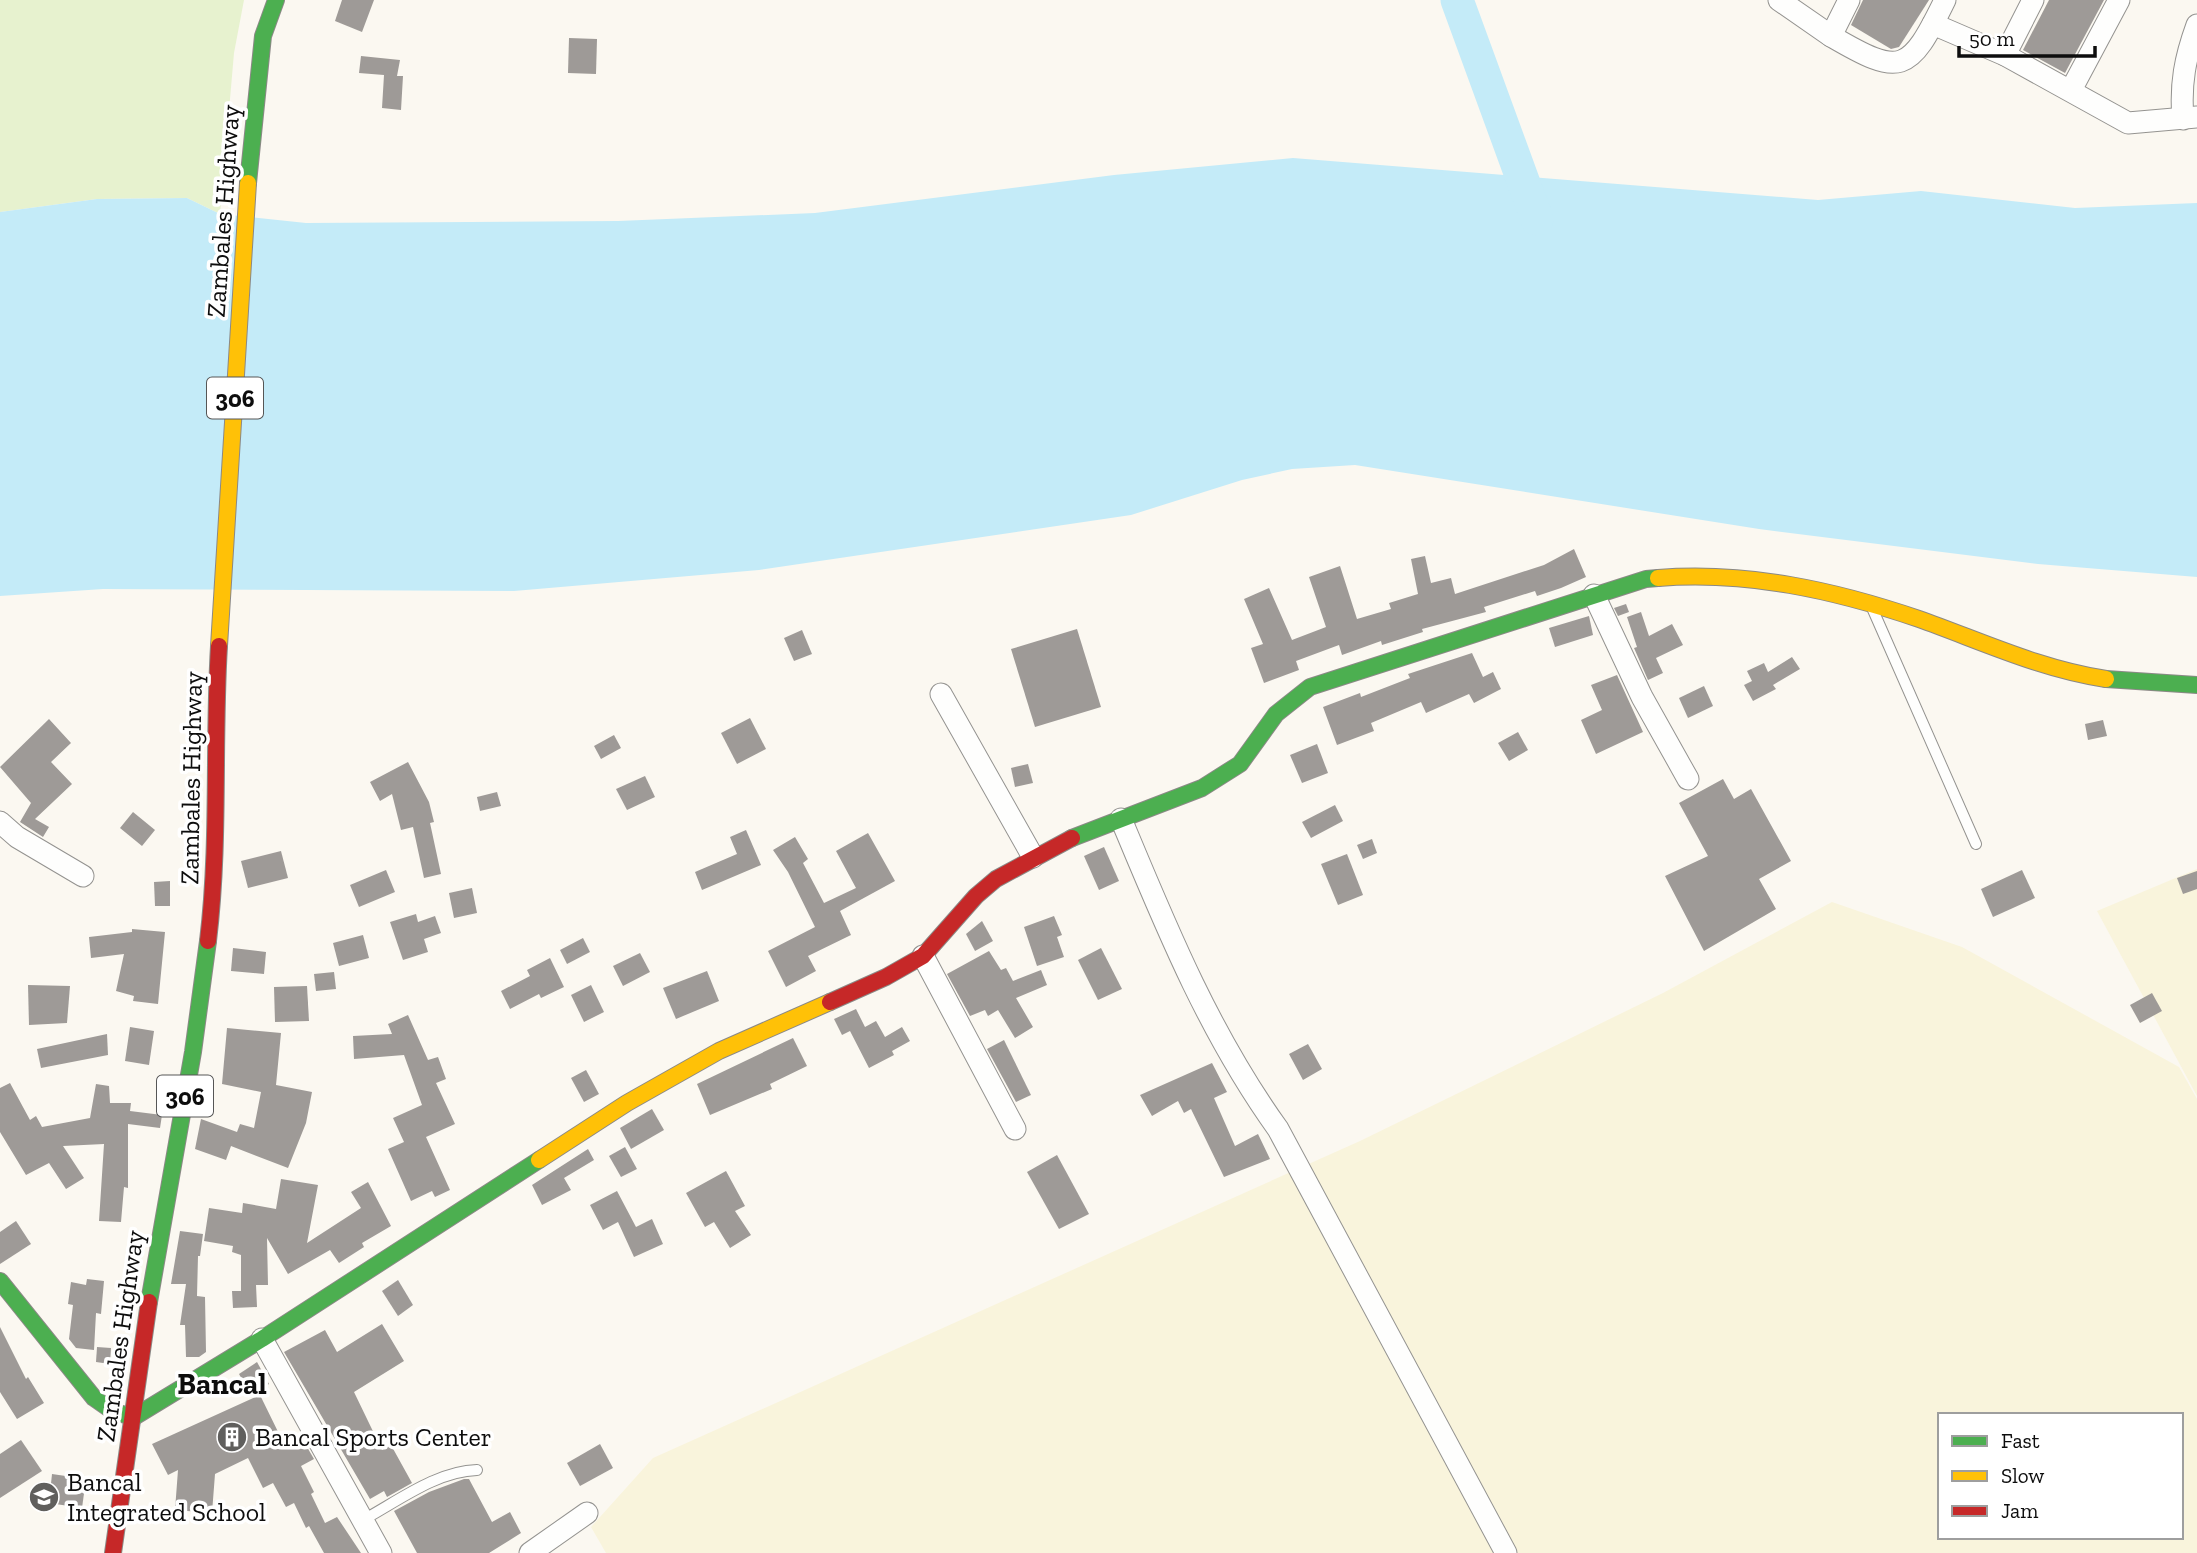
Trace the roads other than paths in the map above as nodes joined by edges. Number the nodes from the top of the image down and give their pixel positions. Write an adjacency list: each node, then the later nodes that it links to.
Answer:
1 (276, 0): 27 (street, Zambales Highway / 306)
2 (1779, 0): 9 (street)
3 (1849, 0): 9 (street)
4 (1945, 0): 7 (street)
5 (2033, 0): 10 (street)
6 (2119, 0): 11 (street)
7 (1933, 24): 9 (street); 10 (street)
8 (2197, 25): 12 (street)
9 (1831, 36)
10 (2005, 55): 11 (street)
11 (2071, 90): 12 (street)
12 (2190, 118)
13 (1594, 595): 14 (street); 17 (street); 18 (street)
14 (1869, 602): 15 (street); 20 (lane)
15 (2197, 685)
16 (942, 694): 21 (street)
17 (1688, 779)
18 (1121, 819): 21 (street); 34 (street)
19 (0, 822): 22 (street)
20 (1976, 844)
21 (1033, 857): 23 (street)
22 (83, 876)
23 (923, 956): 24 (street); 26 (street)
24 (1015, 1129)
25 (0, 1281): 27 (street)
26 (262, 1339): 27 (street); 30 (street)
27 (134, 1417): 31 (street, Zambales Highway / 306)
28 (477, 1470): 30 (lane)
29 (587, 1513): 33 (street)
30 (363, 1520): 32 (street)
31 (113, 1553)
32 (381, 1553)
33 (530, 1553)
34 (1506, 1553)

